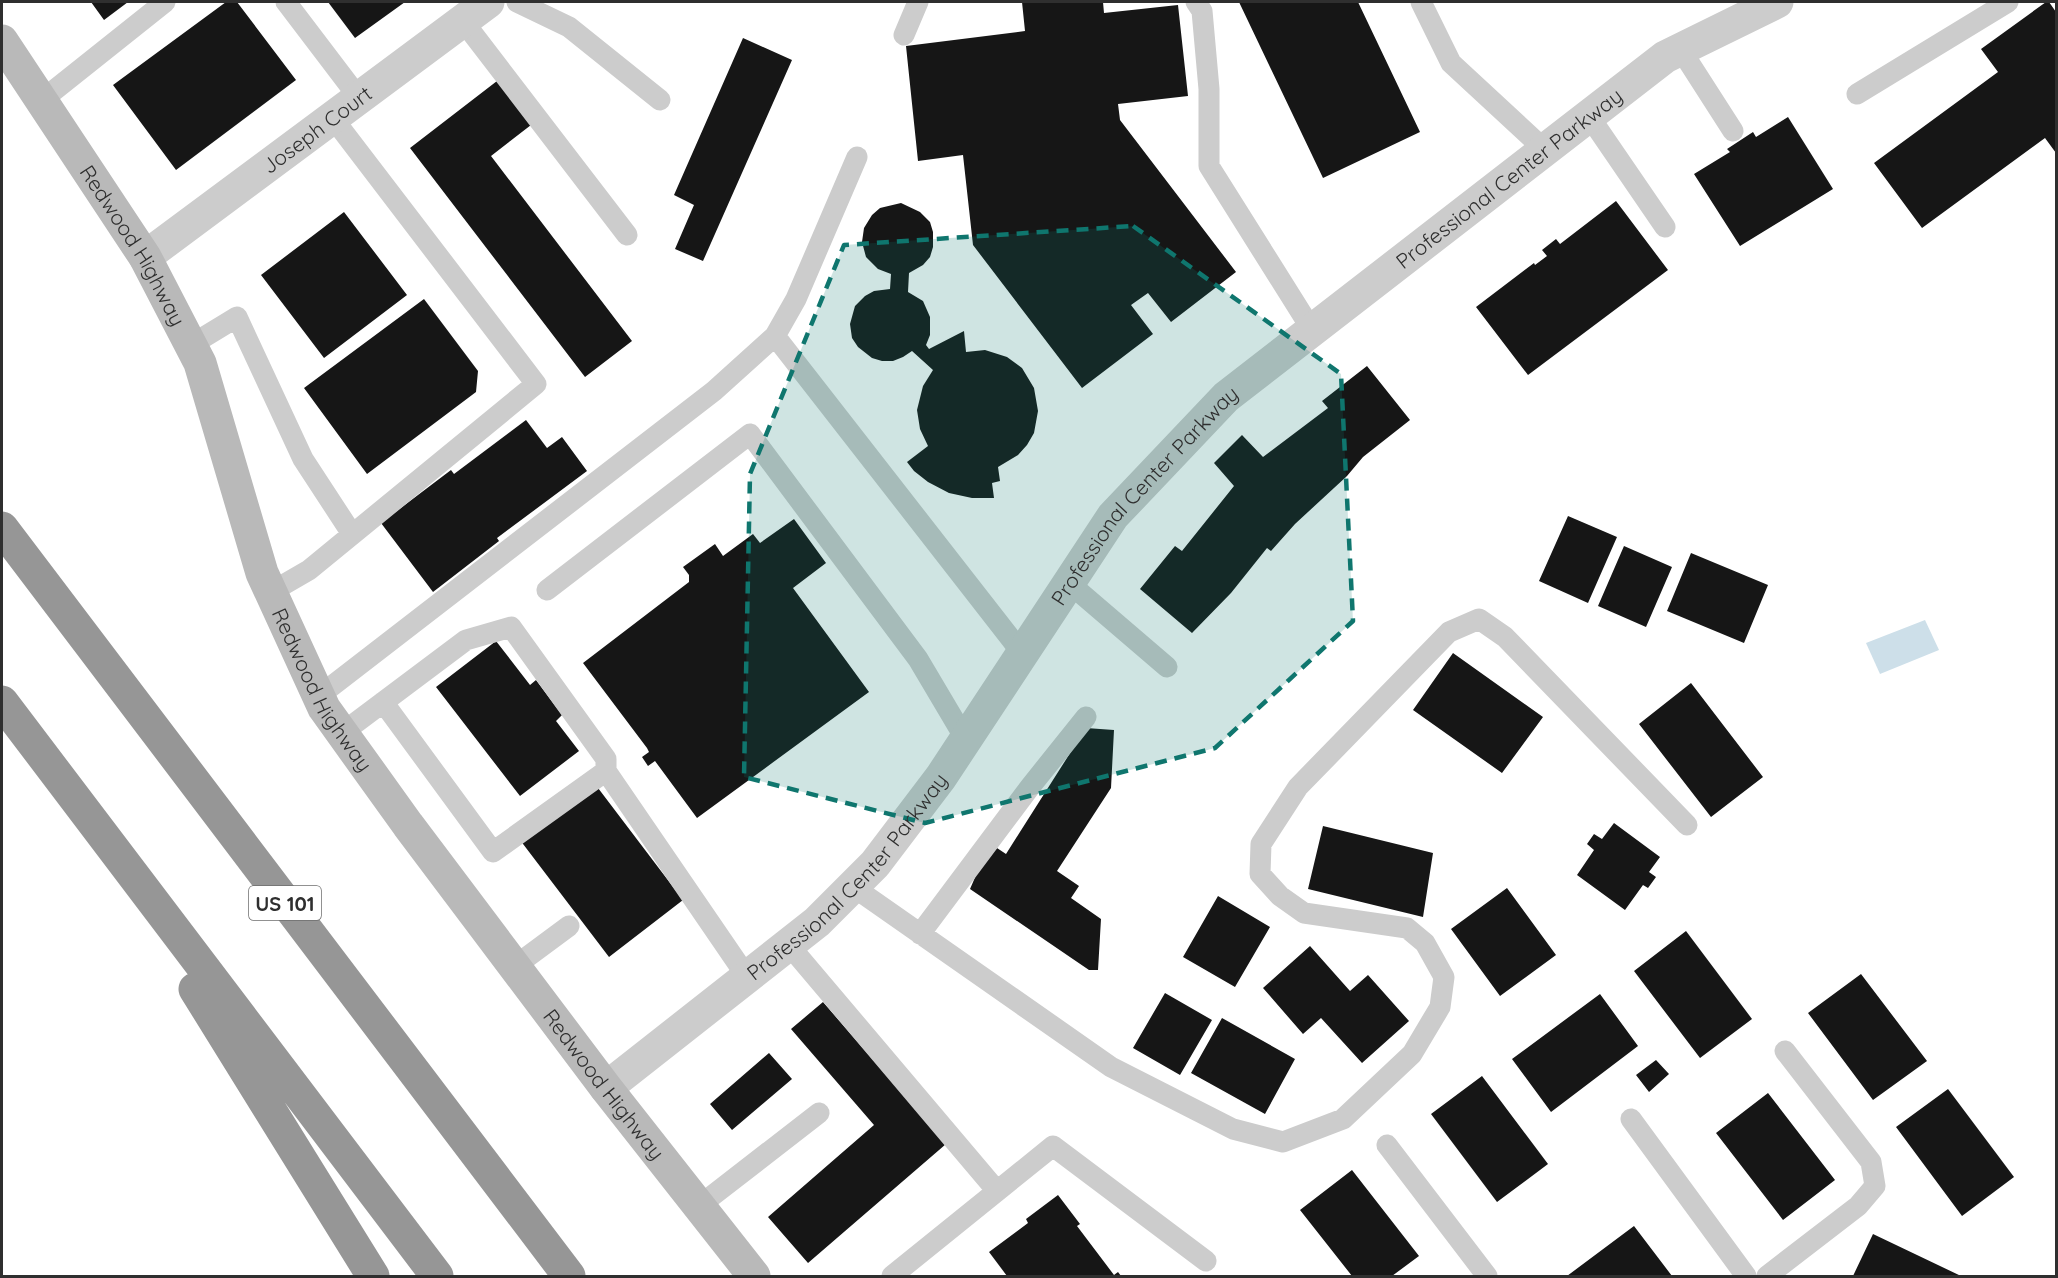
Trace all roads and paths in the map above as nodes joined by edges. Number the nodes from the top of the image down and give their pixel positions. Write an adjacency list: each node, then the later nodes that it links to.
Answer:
1 (165, 2): 17 (lane)
2 (286, 2): 15 (lane)
3 (488, 2): 10 (street, Joseph Court)
4 (517, 2): 16 (lane)
5 (918, 2): 11 (lane)
6 (1196, 2): 26 (lane)
7 (1421, 2): 21 (lane)
8 (1777, 2): 13 (street, Professional Center Parkway)
9 (2008, 2): 14 (lane)
10 (463, 21): 15 (street, Joseph Court); 24 (lane)
11 (904, 35)
12 (2, 41): 17 (street, Redwood Highway)
13 (1681, 50): 18 (street, Professional Center Parkway); 20 (lane)
14 (1857, 94)
15 (359, 98): 19 (street, Joseph Court)
16 (660, 99)
17 (42, 100): 25 (street, Redwood Highway)
18 (1589, 116): 21 (street, Professional Center Parkway); 23 (lane)
19 (332, 117): 25 (street, Joseph Court); 30 (lane)
20 (1733, 131)
21 (1545, 150): 26 (street, Professional Center Parkway)
22 (857, 157): 27 (lane)
23 (1665, 227)
24 (627, 236)
25 (145, 257): 28 (street, Redwood Highway)
26 (1312, 330): 31 (street, Professional Center Parkway)
27 (775, 336): 34 (lane); 36 (lane)
28 (191, 345): 30 (lane); 33 (street, Redwood Highway)
29 (2, 528): 61 (highway, US 101)
30 (352, 534): 33 (lane)
31 (1069, 583): 34 (street, Professional Center Parkway); 35 (lane)
32 (547, 590): 41 (lane)
33 (271, 592): 36 (street, Redwood Highway)
34 (1022, 653): 41 (street, Professional Center Parkway)
35 (1167, 667)
36 (319, 696): 40 (street, Redwood Highway)
37 (2, 702): 43 (highway)
38 (383, 702): 40 (lane); 42 (lane); 42 (lane)
39 (1086, 717): 47 (lane)
40 (342, 733): 49 (street, Redwood Highway)
41 (966, 740): 45 (street, Professional Center Parkway)
42 (606, 771): 50 (lane)
43 (83, 810): 59 (highway); 60 (highway)
44 (1687, 825): 47 (lane)
45 (852, 886): 47 (lane); 48 (street, Professional Center Parkway)
46 (569, 926): 49 (lane)
47 (920, 934)
48 (788, 944): 50 (street, Professional Center Parkway); 56 (lane)
49 (515, 966): 52 (street, Redwood Highway)
50 (747, 977): 52 (street, Professional Center Parkway)
51 (1785, 1052): 66 (lane)
52 (606, 1088): 57 (street, Redwood Highway)
53 (819, 1113): 57 (lane)
54 (1631, 1119): 65 (lane)
55 (1387, 1145): 64 (lane)
56 (997, 1191): 58 (lane); 63 (lane)
57 (699, 1206): 62 (street, Redwood Highway)
58 (1206, 1261)
59 (373, 1276)
60 (437, 1276)
61 (569, 1276)
62 (754, 1276)
63 (892, 1276)
64 (1487, 1276)
65 (1746, 1276)
66 (1767, 1276)

